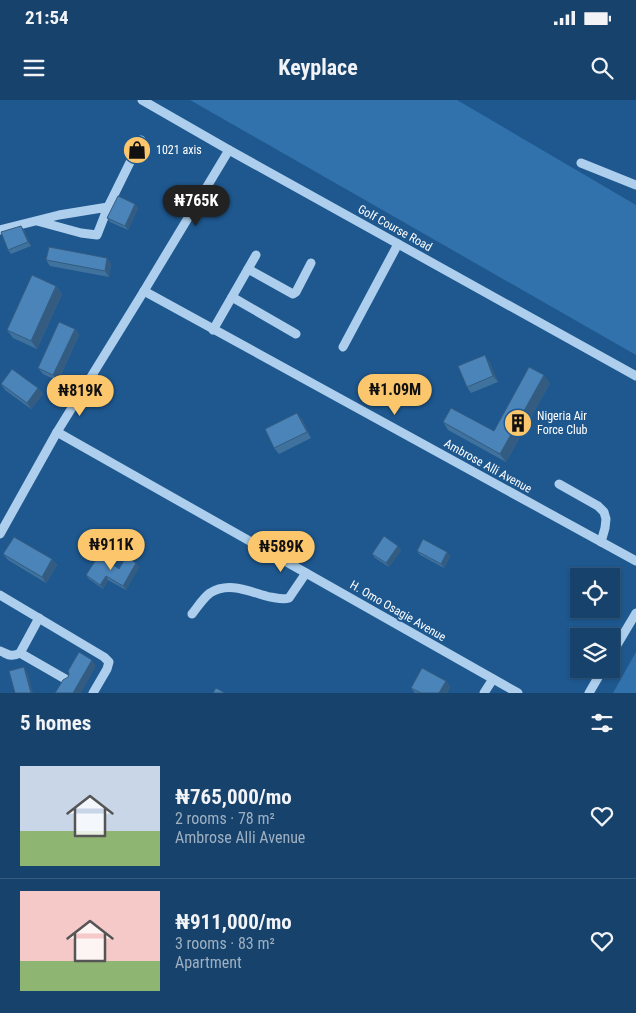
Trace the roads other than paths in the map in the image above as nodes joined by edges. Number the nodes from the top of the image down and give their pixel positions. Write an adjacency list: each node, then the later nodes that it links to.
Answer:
1 (142, 100): 3 (street, Golf Course Road)
2 (141, 140): 6 (street)
3 (228, 150): 9 (street, Golf Course Road); 13 (street)
4 (581, 163): 5 (street)
5 (636, 185)
6 (108, 207): 7 (street); 7 (street)
7 (37, 221): 8 (street)
8 (0, 230)
9 (398, 244): 17 (street); 18 (street, Golf Course Road)
10 (256, 255): 12 (street)
11 (311, 264): 12 (street)
12 (248, 268): 14 (street)
13 (144, 291): 15 (street, Ambrose Alli Avenue); 19 (street)
14 (232, 297): 15 (street); 16 (street)
15 (213, 330): 22 (street, Ambrose Alli Avenue)
16 (296, 334)
17 (344, 347)
18 (636, 376)
19 (57, 432): 21 (street); 24 (street, H. Omo Osagie Avenue)
20 (559, 484): 22 (street)
21 (0, 534)
22 (601, 542): 23 (street, Ambrose Alli Avenue)
23 (636, 561)
24 (306, 573): 27 (street); 33 (street, H. Omo Osagie Avenue)
25 (1, 597): 28 (street)
26 (636, 613): 29 (street)
27 (192, 614)
28 (39, 618): 31 (street); 35 (street)
29 (620, 640)
30 (0, 651): 31 (street)
31 (20, 653): 34 (street)
32 (597, 678): 38 (street)
33 (493, 679): 36 (street); 37 (street, H. Omo Osagie Avenue)
34 (67, 680)
35 (93, 693)
36 (484, 693)
37 (518, 693)
38 (588, 693)

